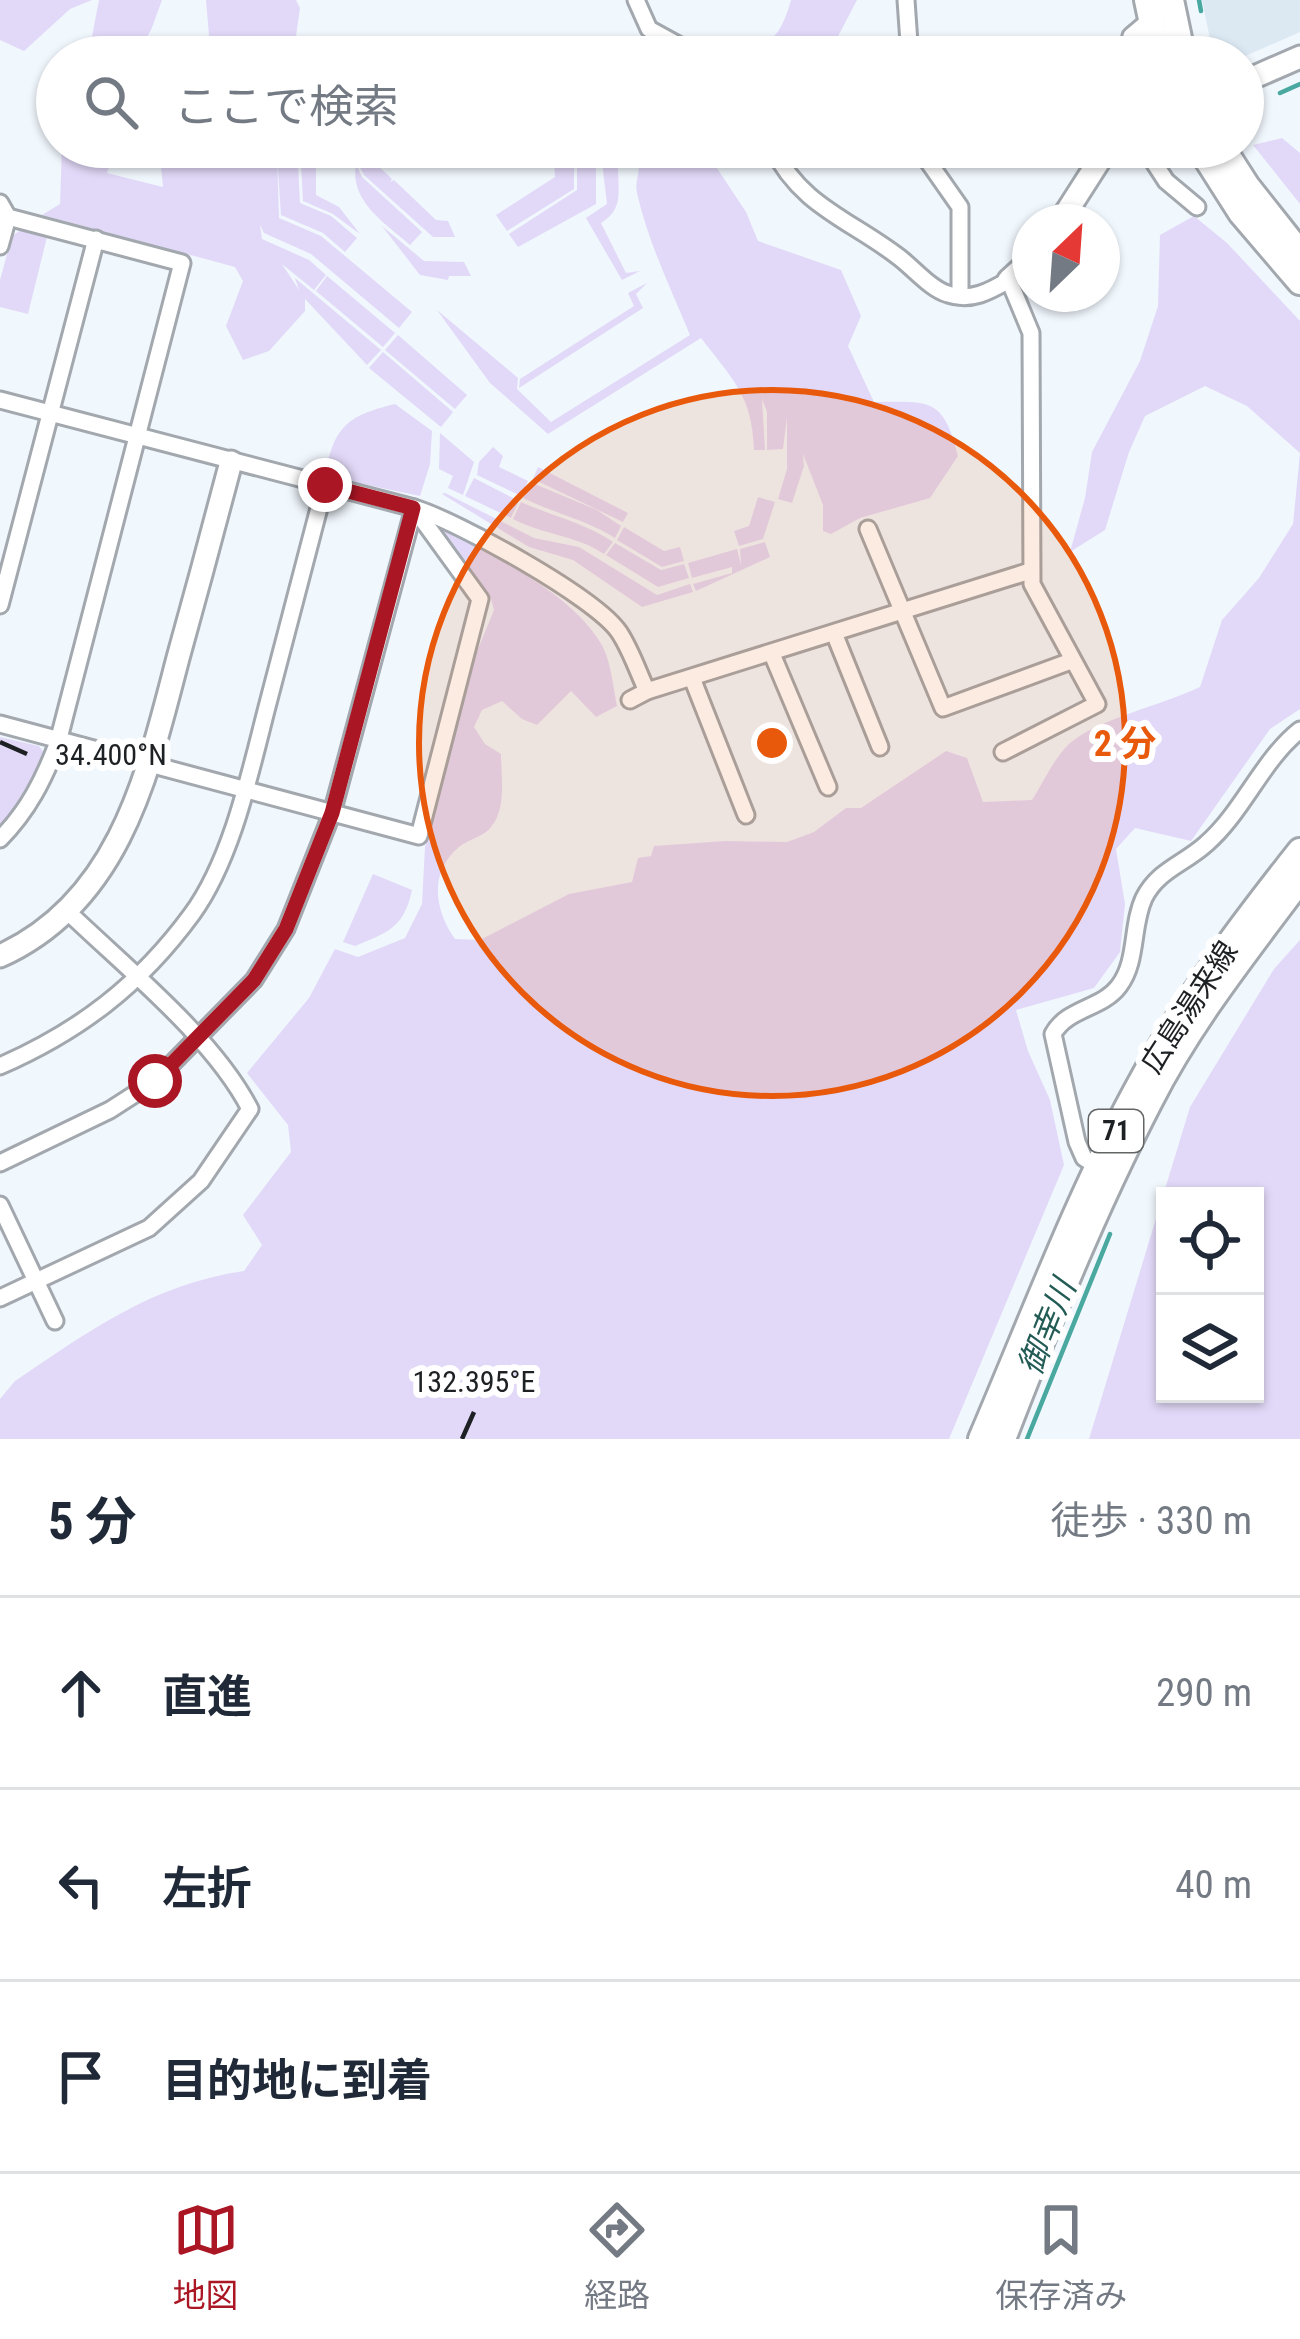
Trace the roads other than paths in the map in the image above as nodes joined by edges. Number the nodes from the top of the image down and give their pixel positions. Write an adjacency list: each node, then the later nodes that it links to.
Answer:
1 (636, 0): 5 (street)
2 (906, 0): 6 (street)
3 (1171, 0): 8 (main road)
4 (1149, 10): 7 (street)
5 (663, 36)
6 (909, 36)
7 (1131, 36)
8 (1179, 36)
9 (1300, 57): 10 (street)
10 (1264, 73)
11 (782, 168): 26 (street)
12 (932, 168): 26 (street)
13 (1095, 168): 17 (street)
14 (1158, 168): 18 (street)
15 (1212, 168): 25 (main road)
16 (1235, 168): 22 (main road)
17 (1072, 204)
18 (1197, 208)
19 (4, 210): 20 (street); 21 (street)
20 (96, 239): 28 (street); 29 (street)
21 (0, 246)
22 (1300, 253)
23 (1012, 277): 24 (street)
24 (1009, 280): 26 (street); 34 (street)
25 (1300, 281)
26 (960, 296)
27 (0, 400): 28 (street)
28 (50, 414): 29 (street); 35 (street)
29 (137, 438): 30 (street); 45 (street)
30 (231, 461): 31 (street); 48 (street)
31 (325, 485): 32 (street); 50 (street)
32 (413, 508): 41 (street); 51 (street); 51 (street)
33 (868, 529): 36 (street)
34 (1030, 571): 36 (street); 39 (street)
35 (0, 605)
36 (903, 612): 37 (street); 39 (street)
37 (834, 633): 38 (street); 46 (street)
38 (772, 654): 40 (street); 49 (street)
39 (1071, 661): 47 (street)
40 (692, 678): 41 (street); 52 (street)
41 (647, 691): 42 (street)
42 (630, 700)
43 (0, 724): 45 (street)
44 (1300, 730): 62 (street)
45 (58, 742): 48 (street); 53 (street)
46 (880, 747)
47 (1003, 752)
48 (150, 766): 50 (street); 56 (street)
49 (828, 787)
50 (246, 790): 51 (street); 58 (street)
51 (332, 813): 59 (street)
52 (746, 815)
53 (0, 839)
54 (1300, 851): 62 (main road, 広島湯来線 / 71)
55 (1300, 880): 62 (main road, 広島湯来線 / 71)
56 (66, 910): 57 (street); 58 (street)
57 (0, 956)
58 (135, 977): 59 (street); 60 (street)
59 (198, 1039): 61 (street); 64 (street)
60 (0, 1066)
61 (0, 1163)
62 (1106, 1170): 67 (main road, 広島湯来線 / 71); 68 (main road, 広島湯来線 / 71)
63 (0, 1205): 64 (street)
64 (36, 1282): 65 (street); 66 (street)
65 (0, 1298)
66 (55, 1321)
67 (981, 1439)
68 (1003, 1439)

